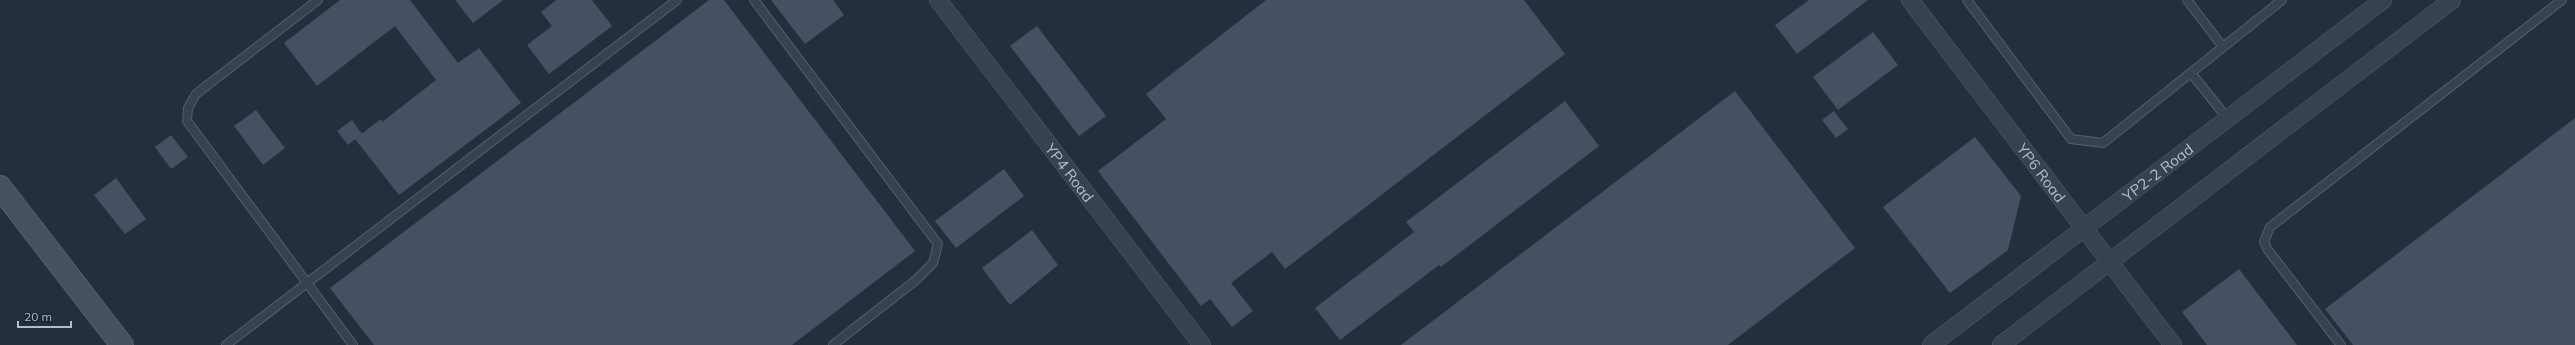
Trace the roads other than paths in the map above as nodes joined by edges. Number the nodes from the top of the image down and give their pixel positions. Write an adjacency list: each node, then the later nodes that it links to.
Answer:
1 (318, 0): 18 (lane)
2 (677, 0): 18 (lane)
3 (754, 0): 22 (lane)
4 (938, 0): 23 (street, YP4 Road)
5 (1910, 0): 16 (street, YP6 Road)
6 (1967, 0): 13 (lane)
7 (2187, 0): 12 (lane)
8 (2282, 0): 12 (lane)
9 (2383, 0): 14 (street, YP2-2 Road)
10 (2452, 0): 17 (street)
11 (2562, 0): 27 (lane)
12 (2223, 47): 13 (lane)
13 (2190, 73): 14 (lane)
14 (2228, 119): 16 (street, YP2-2 Road)
15 (0, 187): 19 (street)
16 (2085, 228): 17 (street, YP6 Road); 24 (street, YP2-2 Road)
17 (2111, 262): 25 (street); 26 (street, YP6 Road)
18 (307, 283): 20 (lane); 21 (lane)
19 (122, 345)
20 (226, 345)
21 (353, 345)
22 (833, 345)
23 (1202, 345)
24 (1931, 345)
25 (2001, 345)
26 (2173, 345)
27 (2340, 345)

